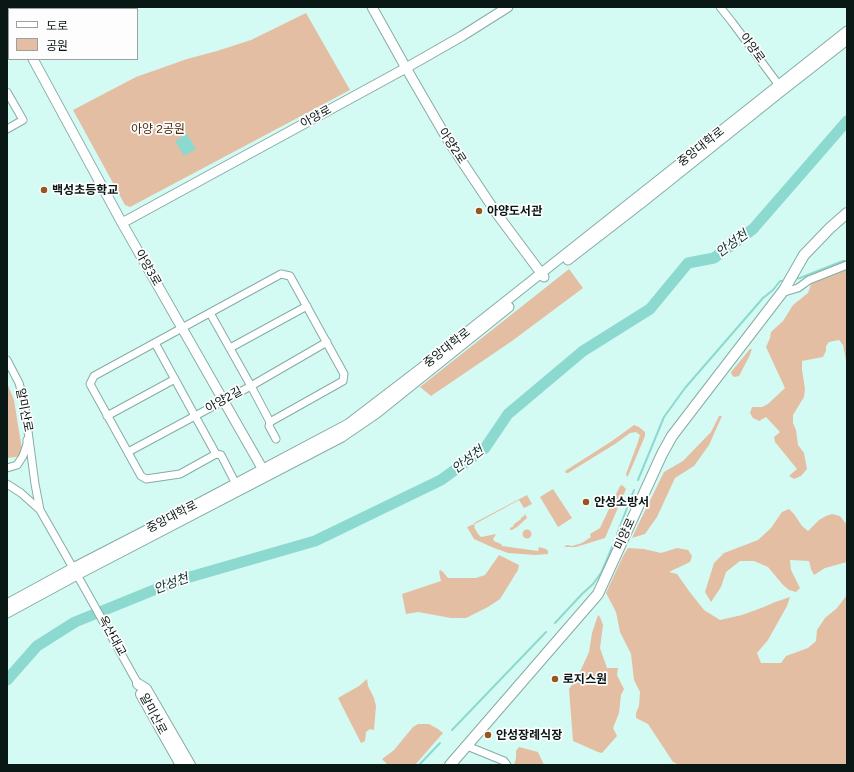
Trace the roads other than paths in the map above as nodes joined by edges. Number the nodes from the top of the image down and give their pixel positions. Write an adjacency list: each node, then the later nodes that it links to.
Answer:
1 (372, 7): 7 (street, 아양2로)
2 (508, 7): 7 (street, 아양로)
3 (720, 7): 8 (street, 아양로)
4 (847, 31): 8 (street, 중앙대학로)
5 (847, 40): 8 (street, 중앙대학로)
6 (34, 60): 12 (street, 아양3로)
7 (406, 68): 12 (street, 아양로); 14 (street, 아양2로)
8 (781, 87): 14 (street, 중앙대학로)
9 (7, 92): 10 (street)
10 (7, 129)
11 (847, 213): 15 (main road, 미양로)
12 (122, 223): 18 (street, 아양3로)
13 (847, 265): 15 (street)
14 (543, 276): 34 (street, 중앙대학로)
15 (782, 292): 43 (main road, 미양로)
16 (307, 306): 17 (street); 19 (street); 21 (street)
17 (210, 313): 18 (street); 21 (street)
18 (182, 328): 20 (street); 25 (street, 아양3로)
19 (326, 342): 24 (street); 29 (street)
20 (155, 343): 23 (street); 27 (street)
21 (230, 348): 24 (street)
22 (7, 360): 26 (street, 알미산로)
23 (175, 379): 27 (street); 28 (street)
24 (250, 386): 25 (street, 아양2길); 29 (street, 아양2길)
25 (223, 401): 28 (street, 아양2길); 34 (street, 아양3로)
26 (26, 413): 33 (street); 37 (street, 알미산로)
27 (107, 416): 31 (street)
28 (195, 416): 31 (street); 32 (street, 아양2길)
29 (270, 422): 30 (street, 아양2길)
30 (276, 439)
31 (128, 452): 32 (street)
32 (216, 454): 36 (street, 아양2길)
33 (7, 468)
34 (264, 473): 36 (street, 중앙대학로); 38 (street, 중앙대학로)
35 (7, 484): 37 (street, 알미산로)
36 (236, 484): 38 (street, 중앙대학로)
37 (40, 510): 38 (street, 알미산로)
38 (75, 571): 39 (street, 알미산로); 40 (street, 중앙대학로); 41 (street, 중앙대학로)
39 (85, 589): 42 (street, 옥산대교)
40 (7, 604)
41 (7, 613)
42 (138, 684): 44 (main road, 알미산로); 45 (main road, 알미산로)
43 (467, 746): 46 (main road, 미양로); 47 (street)
44 (181, 765)
45 (190, 765)
46 (450, 765)
47 (507, 765)

